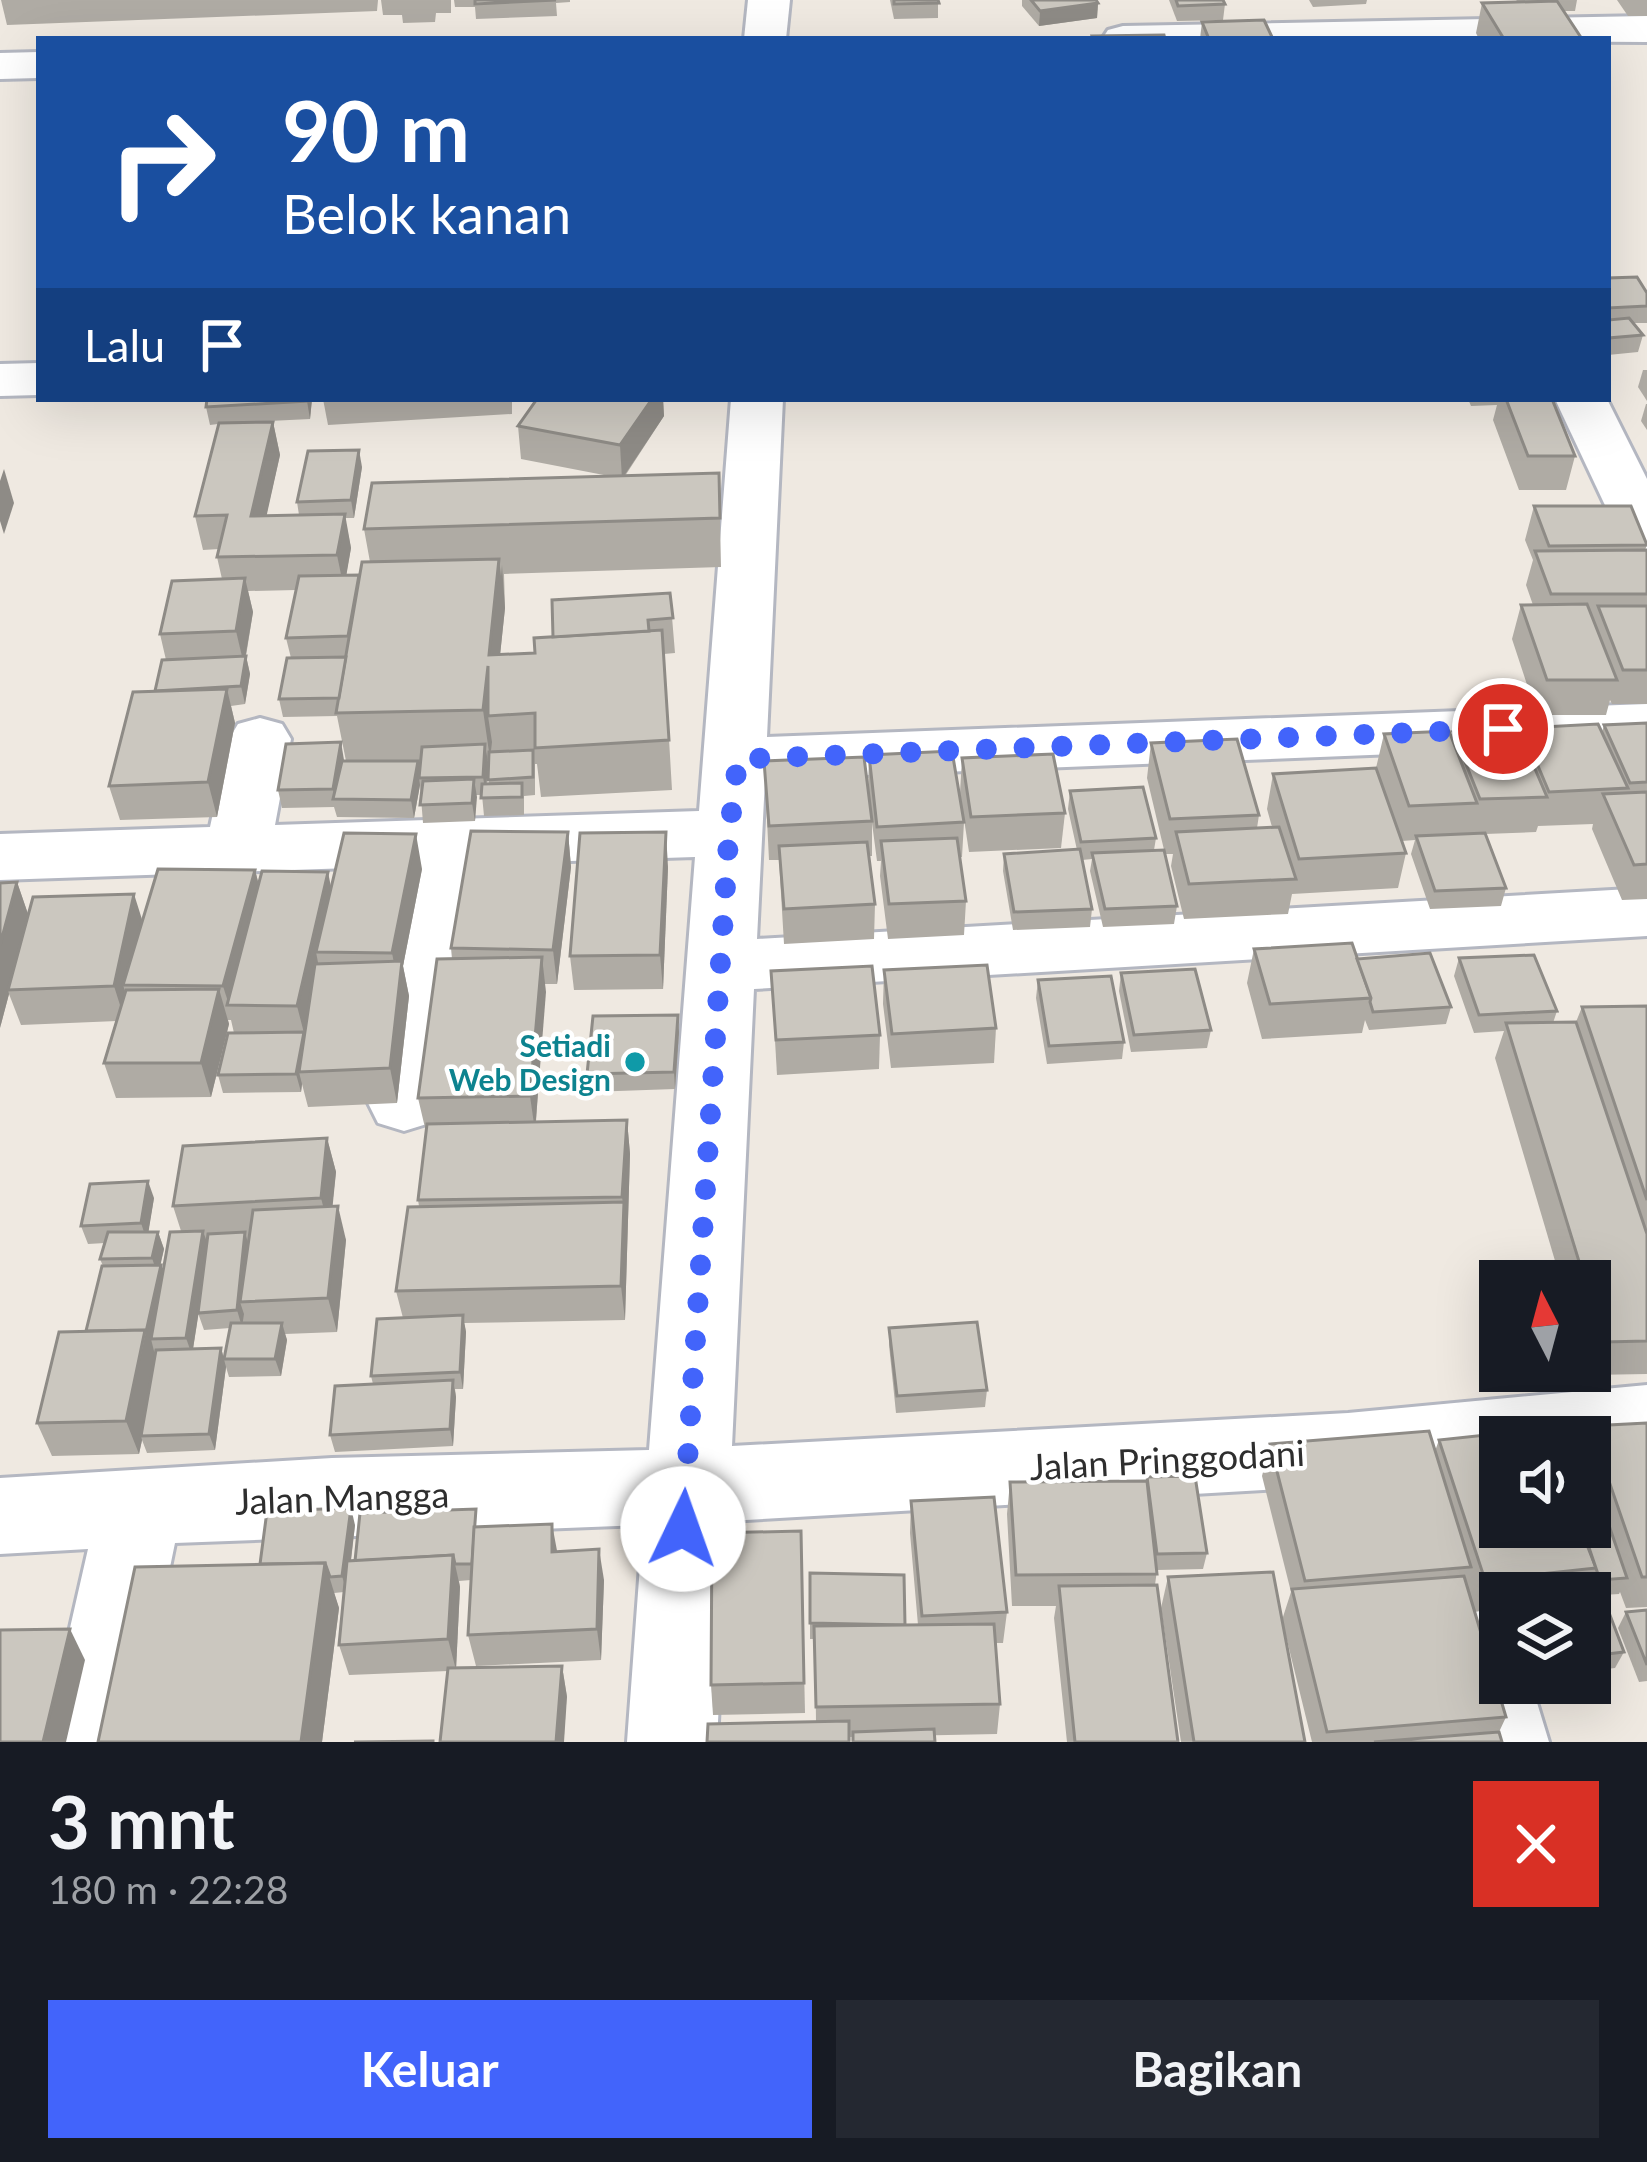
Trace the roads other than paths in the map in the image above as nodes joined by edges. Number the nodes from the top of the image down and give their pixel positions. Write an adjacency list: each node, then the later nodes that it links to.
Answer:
1 (769, 0): 3 (street)
2 (1647, 29): 4 (street)
3 (765, 36)
4 (1280, 36)
5 (36, 65): 6 (street)
6 (0, 66)
7 (36, 379): 8 (street)
8 (0, 380)
9 (757, 402): 14 (street)
10 (1582, 402): 11 (street)
11 (1647, 535)
12 (1647, 724): 14 (street)
13 (260, 739): 17 (street)
14 (738, 759): 15 (street)
15 (729, 833): 16 (street); 20 (street)
16 (447, 844): 17 (street); 21 (street)
17 (238, 850): 18 (street)
18 (0, 857)
19 (1647, 912): 20 (street)
20 (722, 966): 23 (street)
21 (404, 1103)
22 (1647, 1421): 24 (street, Jalan Pringgodani)
23 (685, 1486): 24 (street, Jalan Pringgodani); 25 (street, Jalan Mangga); 28 (street)
24 (1435, 1504): 29 (street)
25 (140, 1506): 26 (street, Jalan Mangga); 27 (street)
26 (0, 1516)
27 (89, 1742)
28 (672, 1742)
29 (1504, 1742)

